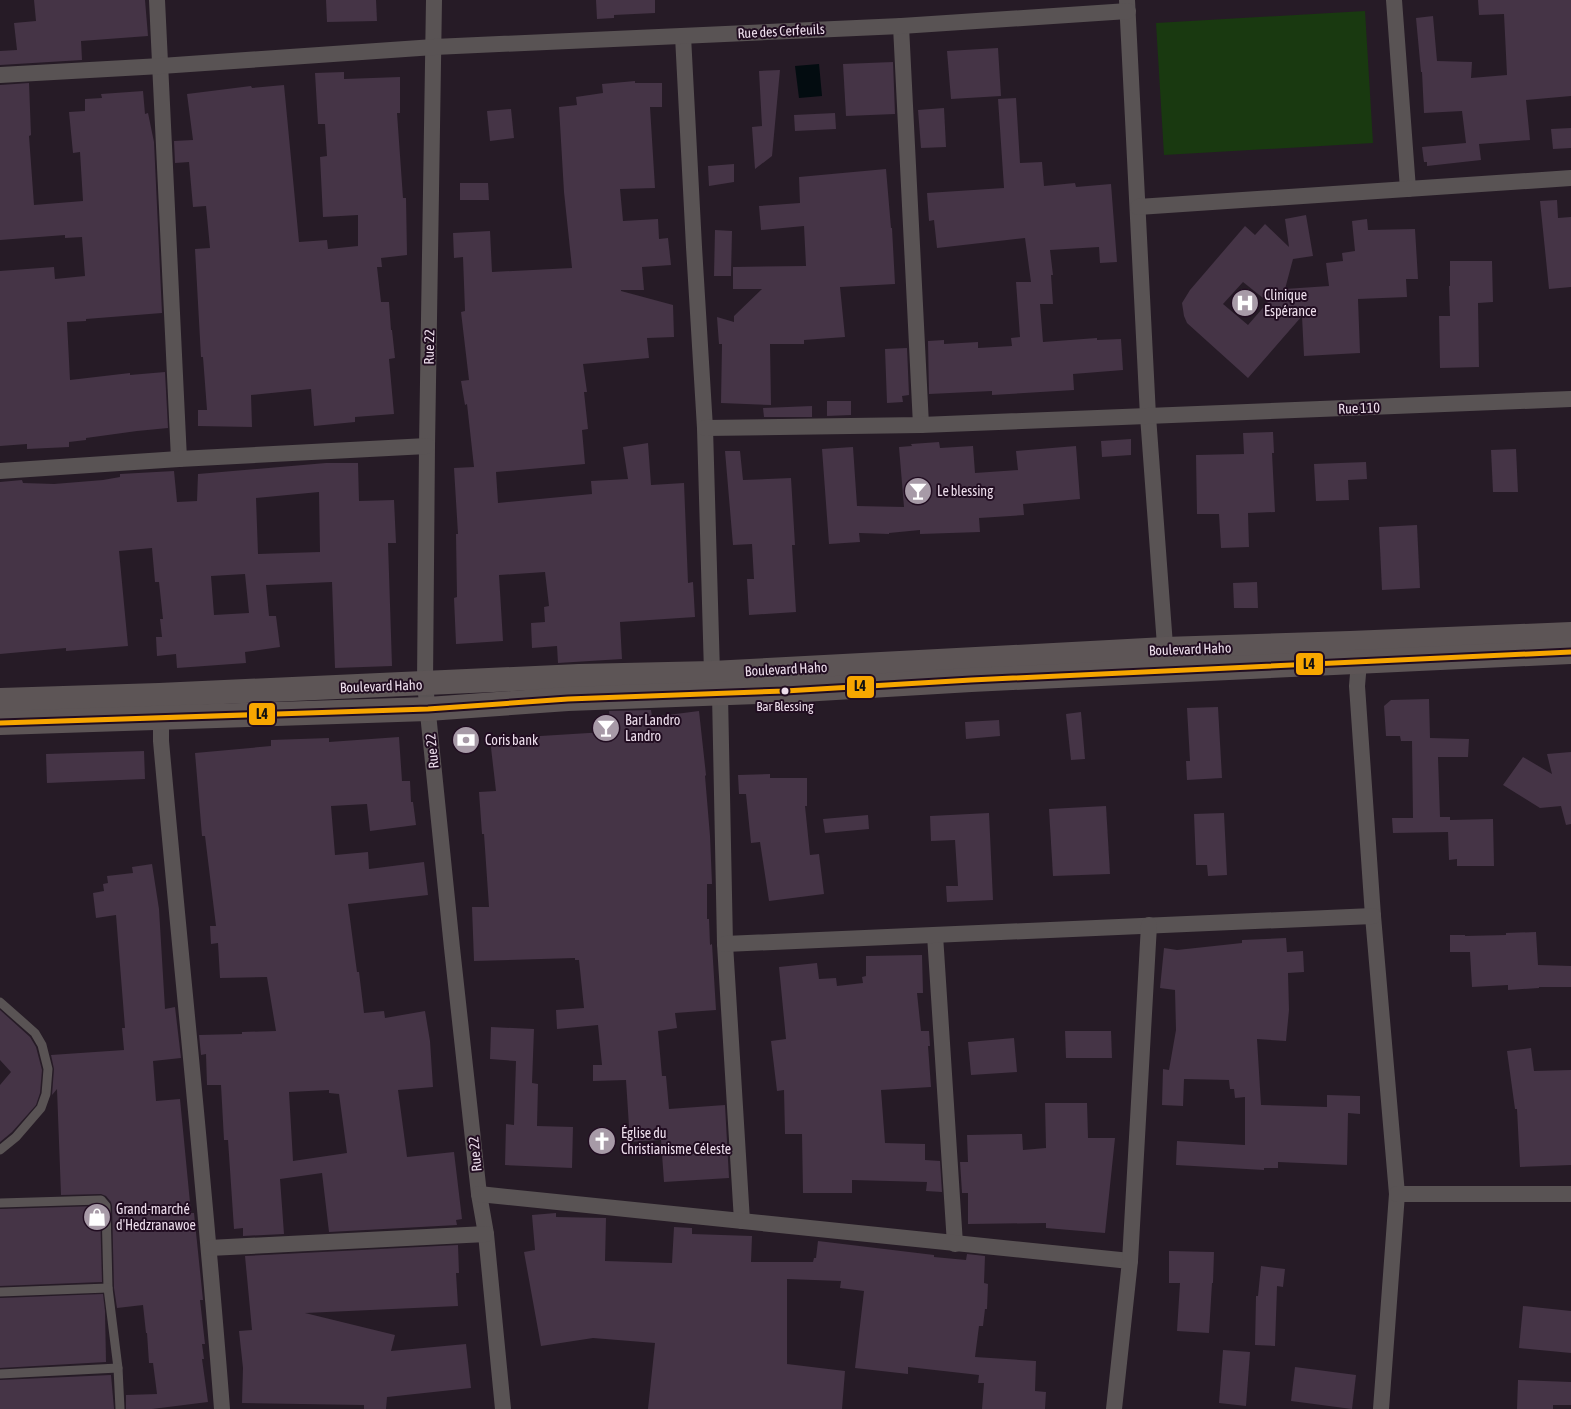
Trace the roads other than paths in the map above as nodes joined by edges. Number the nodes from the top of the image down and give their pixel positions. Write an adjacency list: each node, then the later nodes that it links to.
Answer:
1 (157, 0): 8 (street)
2 (434, 0): 7 (street, Rue 22)
3 (1394, 0): 11 (street)
4 (1127, 5): 5 (street, Rue des Cerfeuils); 12 (street)
5 (901, 26): 6 (street, Rue des Cerfeuils); 15 (street)
6 (683, 36): 7 (street, Rue des Cerfeuils); 16 (street)
7 (434, 47): 8 (street, Rue des Cerfeuils); 17 (street, Rue 22)
8 (161, 66): 9 (street, Rue des Cerfeuils); 18 (street)
9 (0, 75)
10 (1571, 178): 11 (street)
11 (1408, 188): 12 (street)
12 (1138, 207): 14 (street)
13 (1571, 400): 14 (street, Rue 110)
14 (1148, 416): 15 (street, Rue 110); 22 (street)
15 (921, 425): 16 (street, Rue 110)
16 (705, 428): 24 (street)
17 (427, 446): 18 (street); 25 (street, Rue 22)
18 (179, 459): 19 (street)
19 (0, 471)
20 (1571, 634): 22 (main road, Boulevard Haho)
21 (1571, 652): 23 (main road, Boulevard Haho)
22 (1166, 660): 23 (main road, Boulevard Haho); 24 (main road, Boulevard Haho)
23 (1359, 662): 30 (street)
24 (716, 683): 25 (main road, Boulevard Haho); 27 (main road, Boulevard Haho); 33 (street)
25 (425, 684): 26 (main road, Boulevard Haho); 27 (street, Rue 22)
26 (0, 700)
27 (428, 709): 28 (main road, Boulevard Haho); 36 (street, Rue 22)
28 (161, 718): 29 (main road, Boulevard Haho); 43 (street)
29 (0, 723)
30 (1373, 916): 31 (street); 37 (street)
31 (1149, 925): 32 (street); 44 (street)
32 (936, 935): 33 (street); 42 (street)
33 (725, 944): 40 (street)
34 (0, 1002): 35 (lane)
35 (0, 1150)
36 (479, 1194): 40 (street); 41 (street, Rue 22)
37 (1397, 1194): 38 (street); 53 (street)
38 (1571, 1194)
39 (0, 1203): 45 (lane)
40 (742, 1222): 42 (street)
41 (486, 1234): 43 (street); 51 (street, Rue 22)
42 (955, 1244): 44 (street)
43 (210, 1248): 50 (street)
44 (1130, 1261): 52 (street)
45 (108, 1288): 46 (lane); 47 (lane)
46 (0, 1292)
47 (118, 1368): 48 (lane); 49 (lane)
48 (0, 1374)
49 (120, 1409)
50 (222, 1409)
51 (503, 1409)
52 (1114, 1409)
53 (1381, 1409)

